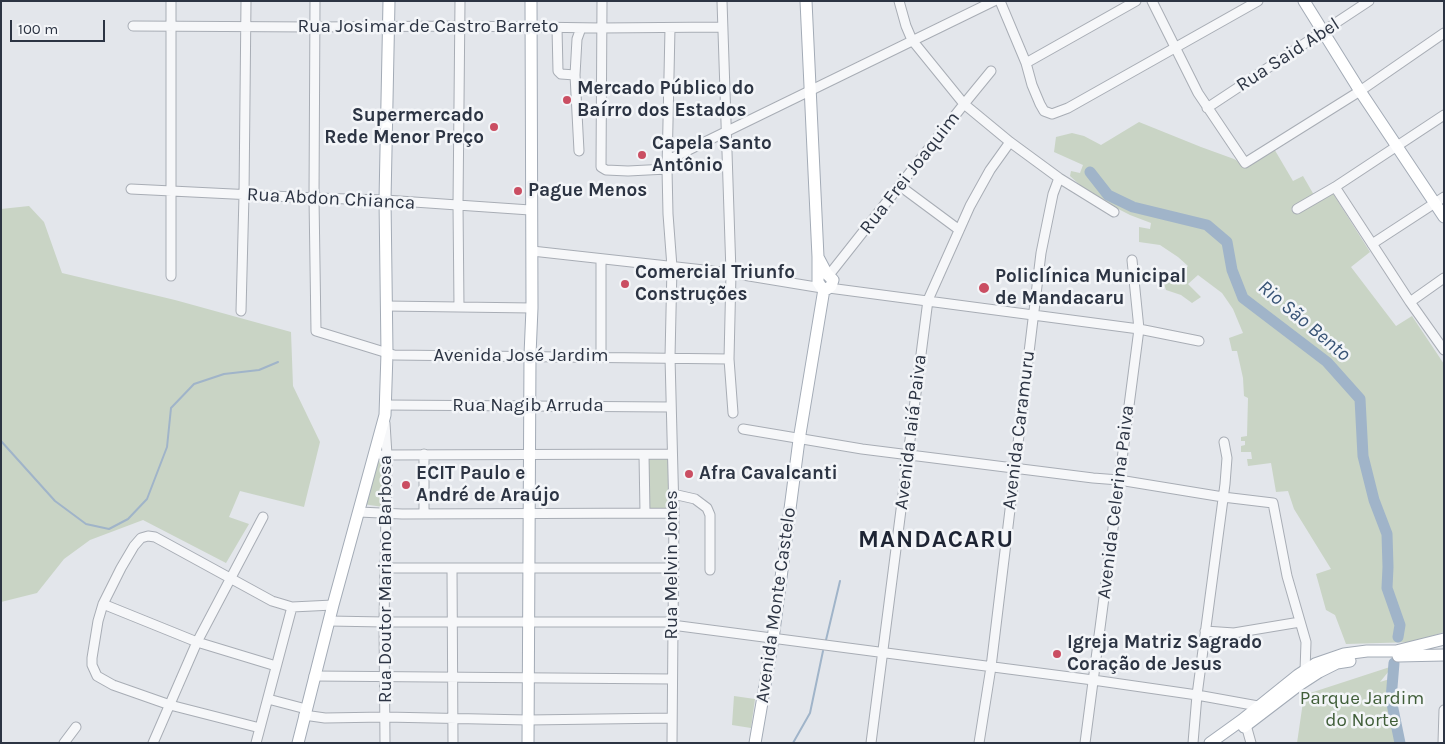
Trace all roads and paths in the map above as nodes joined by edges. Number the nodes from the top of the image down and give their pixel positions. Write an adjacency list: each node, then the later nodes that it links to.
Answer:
1 (171, 1): 19 (street)
2 (246, 1): 20 (street)
3 (315, 1): 23 (street)
4 (389, 1): 21 (main road)
5 (460, 1): 22 (street)
6 (531, 1): 25 (main road)
7 (602, 1): 28 (street)
8 (722, 1): 24 (street)
9 (806, 1): 37 (main road, Avenida Monte Castelo)
10 (899, 1): 32 (street)
11 (994, 1): 32 (street)
12 (1000, 1): 34 (street)
13 (1136, 1): 34 (street)
14 (1152, 1): 33 (street)
15 (1258, 1): 33 (street)
16 (1304, 1): 30 (main road)
17 (1369, 1): 30 (street, Rua Said Abel)
18 (134, 26): 19 (street, Rua Josimar de Castro Barreto)
19 (171, 26): 20 (street, Rua Josimar de Castro Barreto); 51 (street)
20 (246, 26): 23 (street, Rua Josimar de Castro Barreto); 52 (street)
21 (389, 26): 22 (street, Rua Josimar de Castro Barreto); 23 (street, Rua Josimar de Castro Barreto); 54 (main road)
22 (460, 26): 25 (street, Rua Josimar de Castro Barreto); 56 (street)
23 (315, 27): 53 (street)
24 (722, 27): 29 (street, Rua Josimar de Castro Barreto); 42 (street)
25 (530, 28): 26 (street, Rua Josimar de Castro Barreto); 58 (main road)
26 (557, 28): 27 (street, Rua Josimar de Castro Barreto); 36 (street)
27 (581, 28): 28 (street, Rua Josimar de Castro Barreto); 36 (street)
28 (601, 28): 29 (street, Rua Josimar de Castro Barreto); 46 (street)
29 (670, 28): 46 (street, Rua Melvin Jones)
30 (1322, 32): 38 (main road); 40 (street, Rua Said Abel)
31 (1444, 33): 38 (street)
32 (912, 40): 37 (street); 39 (street)
33 (1175, 47): 34 (street); 40 (street)
34 (1026, 63)
35 (991, 72): 39 (street, Rua Frei Joaquim)
36 (575, 75): 45 (street)
37 (810, 91): 42 (street); 70 (main road, Avenida Monte Castelo)
38 (1360, 91): 40 (street); 44 (main road)
39 (964, 104): 43 (street); 48 (street, Rua Frei Joaquim)
40 (1207, 108)
41 (1444, 114): 44 (street)
42 (727, 132): 46 (street); 67 (street)
43 (1010, 142): 47 (street); 61 (street, Avenida Iaiá Paiva)
44 (1397, 146): 49 (street); 55 (main road)
45 (579, 151)
46 (668, 165): 66 (street, Rua Melvin Jones)
47 (1059, 178): 59 (street); 77 (street, Avenida Caramuru)
48 (900, 186): 61 (street); 70 (street, Rua Frei Joaquim)
49 (1334, 187): 57 (street); 62 (street)
50 (132, 189): 51 (street, Rua Abdon Chianca)
51 (171, 192): 52 (street, Rua Abdon Chianca); 68 (street)
52 (244, 195): 53 (street, Rua Abdon Chianca); 76 (street)
53 (314, 198): 54 (street, Rua Abdon Chianca); 81 (street, Avenida José Jardim)
54 (385, 200): 56 (street, Rua Abdon Chianca); 73 (main road)
55 (1439, 200): 60 (main road); 62 (street)
56 (458, 205): 58 (street, Rua Abdon Chianca); 74 (street)
57 (1297, 209)
58 (530, 210): 63 (main road)
59 (1114, 212)
60 (1444, 217)
61 (958, 229): 71 (street, Avenida Iaiá Paiva)
62 (1372, 244): 72 (street)
63 (532, 252): 64 (street); 75 (main road)
64 (601, 259): 66 (street); 83 (street)
65 (1132, 260): 78 (street, Avenida Celerina Paiva)
66 (672, 267): 67 (street); 84 (street, Rua Melvin Jones)
67 (732, 273): 70 (street); 85 (street)
68 (171, 276)
69 (1444, 278): 72 (street)
70 (825, 281): 71 (street); 91 (main road, Avenida Monte Castelo)
71 (928, 300): 77 (street); 95 (street, Avenida Iaiá Paiva)
72 (1410, 302): 80 (street)
73 (386, 306): 74 (street); 81 (main road)
74 (459, 306): 75 (street)
75 (532, 308): 82 (main road)
76 (241, 311)
77 (1033, 315): 78 (street); 99 (street, Avenida Caramuru)
78 (1139, 329): 79 (street); 100 (street, Avenida Celerina Paiva)
79 (1199, 341)
80 (1444, 350)
81 (387, 353): 82 (street, Avenida José Jardim); 88 (main road)
82 (530, 355): 83 (street, Avenida José Jardim); 86 (main road)
83 (601, 356): 84 (street, Avenida José Jardim)
84 (670, 357): 85 (street, Avenida José Jardim); 87 (street, Rua Melvin Jones)
85 (729, 358): 89 (street)
86 (529, 405): 87 (street, Rua Nagib Arruda); 88 (street, Rua Nagib Arruda); 97 (main road)
87 (670, 407): 94 (street, Rua Melvin Jones)
88 (385, 410): 96 (main road)
89 (734, 413)
90 (744, 429): 91 (street)
91 (800, 440): 95 (street); 126 (main road, Avenida Monte Castelo)
92 (1224, 442): 102 (street)
93 (424, 454): 96 (street); 97 (street); 104 (street)
94 (671, 454): 98 (street); 101 (street, Rua Melvin Jones)
95 (908, 454): 99 (street); 129 (street, Avenida Iaiá Paiva)
96 (381, 455): 103 (main road); 106 (street, Rua Doutor Mariano Barbosa)
97 (529, 455): 98 (street); 107 (main road)
98 (644, 455): 105 (street)
99 (1015, 468): 100 (street); 132 (street, Avenida Caramuru)
100 (1119, 480): 102 (street); 139 (street, Avenida Celerina Paiva)
101 (673, 494): 108 (street, Rua Melvin Jones); 114 (street)
102 (1223, 497): 122 (street); 125 (street)
103 (359, 512): 106 (street); 117 (main road)
104 (424, 513): 106 (street); 107 (street)
105 (645, 513): 107 (street); 108 (street)
106 (386, 514): 110 (street, Rua Doutor Mariano Barbosa)
107 (529, 514): 112 (main road)
108 (674, 514): 113 (street, Rua Melvin Jones)
109 (263, 517): 115 (street)
110 (386, 568): 111 (street); 120 (street, Rua Doutor Mariano Barbosa)
111 (452, 568): 112 (street); 121 (street)
112 (528, 568): 113 (street); 123 (main road)
113 (674, 568): 124 (street, Rua Melvin Jones)
114 (710, 570)
115 (230, 578): 116 (street); 118 (street); 128 (street)
116 (103, 604): 128 (street); 142 (street)
117 (333, 605): 118 (street); 119 (main road)
118 (292, 607): 131 (street)
119 (329, 621): 120 (street); 134 (main road)
120 (384, 622): 121 (street); 135 (street, Rua Doutor Mariano Barbosa)
121 (452, 622): 123 (street); 136 (street)
122 (1300, 622): 125 (street); 133 (street)
123 (528, 623): 124 (street); 137 (main road)
124 (672, 624): 126 (street); 138 (street, Rua Melvin Jones)
125 (1205, 631): 140 (street)
126 (772, 639): 129 (street); 161 (main road, Avenida Monte Castelo)
127 (1444, 639): 133 (main road)
128 (197, 642): 131 (street); 142 (street)
129 (884, 652): 132 (street); 162 (street, Avenida Iaiá Paiva)
130 (1444, 655): 150 (main road)
131 (276, 666): 141 (street)
132 (991, 667): 139 (street); 163 (street, Avenida Caramuru)
133 (1305, 671): 143 (main road)
134 (314, 676): 135 (street); 145 (main road)
135 (385, 676): 136 (street); 146 (street, Rua Doutor Mariano Barbosa)
136 (452, 677): 137 (street); 147 (street)
137 (528, 677): 138 (street); 149 (main road)
138 (672, 679): 148 (street, Rua Melvin Jones)
139 (1093, 680): 140 (street); 164 (street, Avenida Celerina Paiva)
140 (1197, 695): 143 (street); 165 (street)
141 (268, 699): 145 (street); 152 (street)
142 (170, 706): 152 (street); 154 (street)
143 (1258, 706): 166 (main road)
144 (1444, 710): 169 (street)
145 (305, 712): 146 (street); 156 (main road)
146 (385, 717): 147 (street); 157 (street, Rua Doutor Mariano Barbosa)
147 (452, 718): 149 (street); 158 (street)
148 (672, 718): 149 (street); 160 (street, Rua Melvin Jones)
149 (528, 720): 159 (main road)
150 (1246, 725): 167 (main road); 168 (street)
151 (76, 727): 153 (street)
152 (260, 728): 155 (street)
153 (64, 743)
154 (153, 743)
155 (256, 743)
156 (298, 743)
157 (385, 743)
158 (453, 743)
159 (528, 743)
160 (672, 743)
161 (755, 743)
162 (872, 743)
163 (979, 743)
164 (1085, 743)
165 (1193, 743)
166 (1210, 743)
167 (1222, 743)
168 (1250, 743)
169 (1442, 743)

